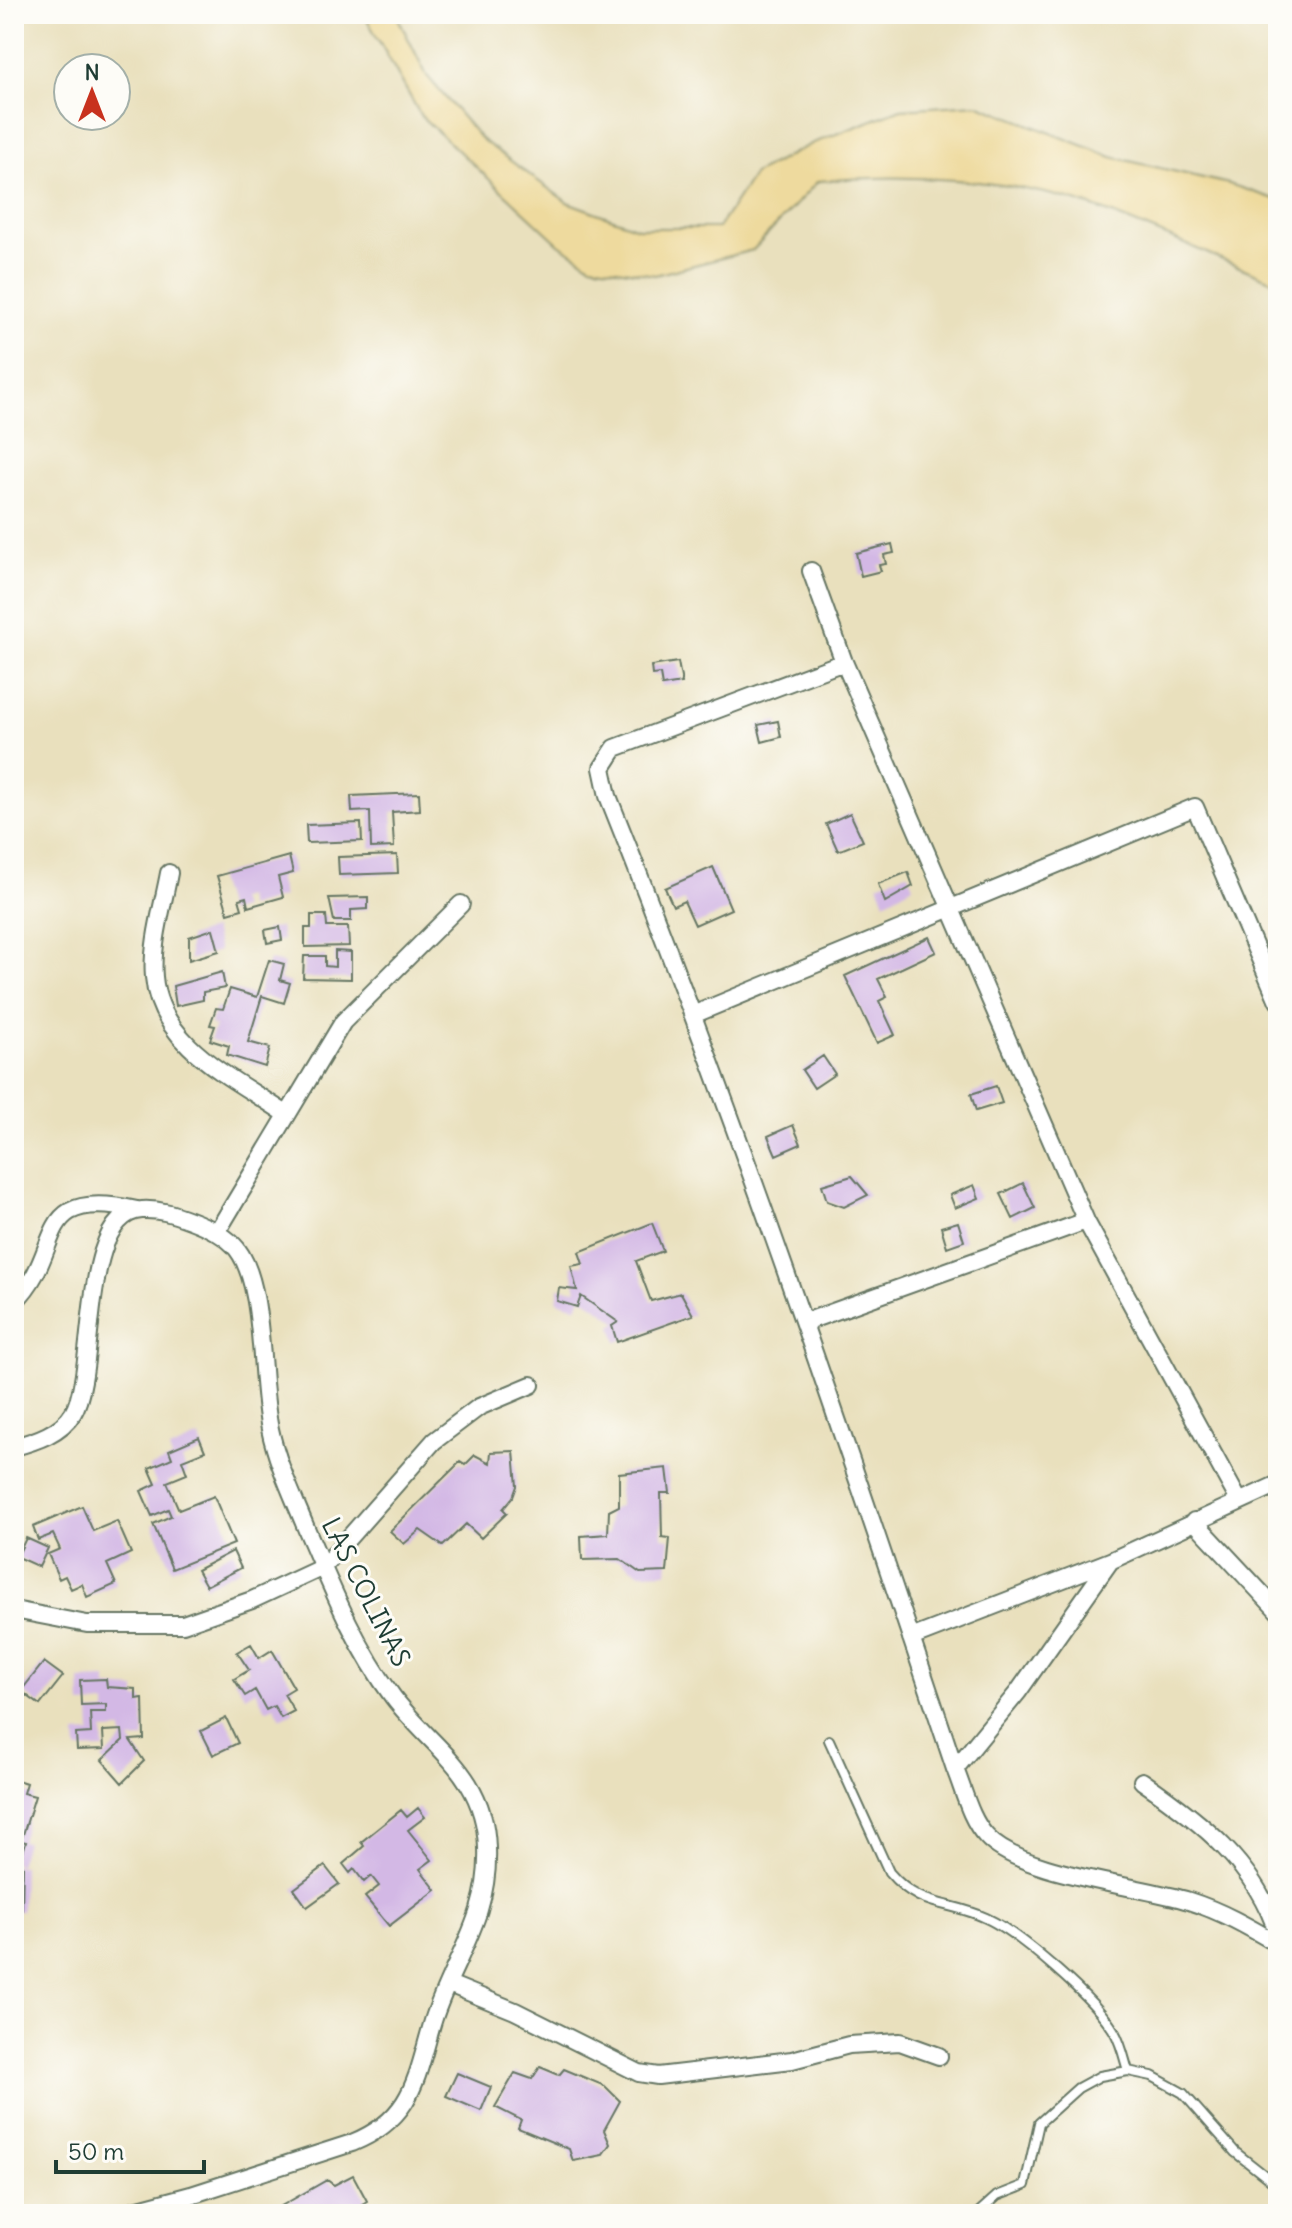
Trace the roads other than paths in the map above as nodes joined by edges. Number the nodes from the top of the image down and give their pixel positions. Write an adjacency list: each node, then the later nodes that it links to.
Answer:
1 (811, 571): 2 (street)
2 (844, 662): 5 (street); 7 (street)
3 (169, 873): 8 (street)
4 (461, 904): 8 (street)
5 (950, 908): 6 (street); 7 (street); 10 (street)
6 (1278, 1001)
7 (695, 1014): 13 (street)
8 (286, 1114): 11 (street)
9 (137, 1210): 11 (street, LAS COLINAS); 12 (street, LAS COLINAS); 15 (street)
10 (1086, 1221): 13 (street); 17 (street)
11 (217, 1232): 20 (street, LAS COLINAS)
12 (14, 1302)
13 (805, 1322): 23 (street)
14 (531, 1385): 20 (street)
15 (14, 1447)
16 (1278, 1484): 17 (street)
17 (1238, 1499): 18 (street)
18 (1194, 1521): 19 (street); 22 (street)
19 (1110, 1561): 23 (street); 25 (street)
20 (323, 1567): 21 (street); 29 (street, LAS COLINAS)
21 (14, 1610)
22 (1278, 1611)
23 (911, 1638): 25 (street)
24 (829, 1740): 31 (lane)
25 (955, 1769): 28 (street)
26 (1142, 1781): 27 (street)
27 (1278, 1935)
28 (1278, 1944)
29 (449, 1984): 30 (street); 33 (street, LAS COLINAS)
30 (939, 2056)
31 (1128, 2071): 32 (lane); 36 (lane)
32 (1278, 2186)
33 (120, 2214)
34 (802, 2214): 35 (street)
35 (874, 2214)
36 (977, 2214)

